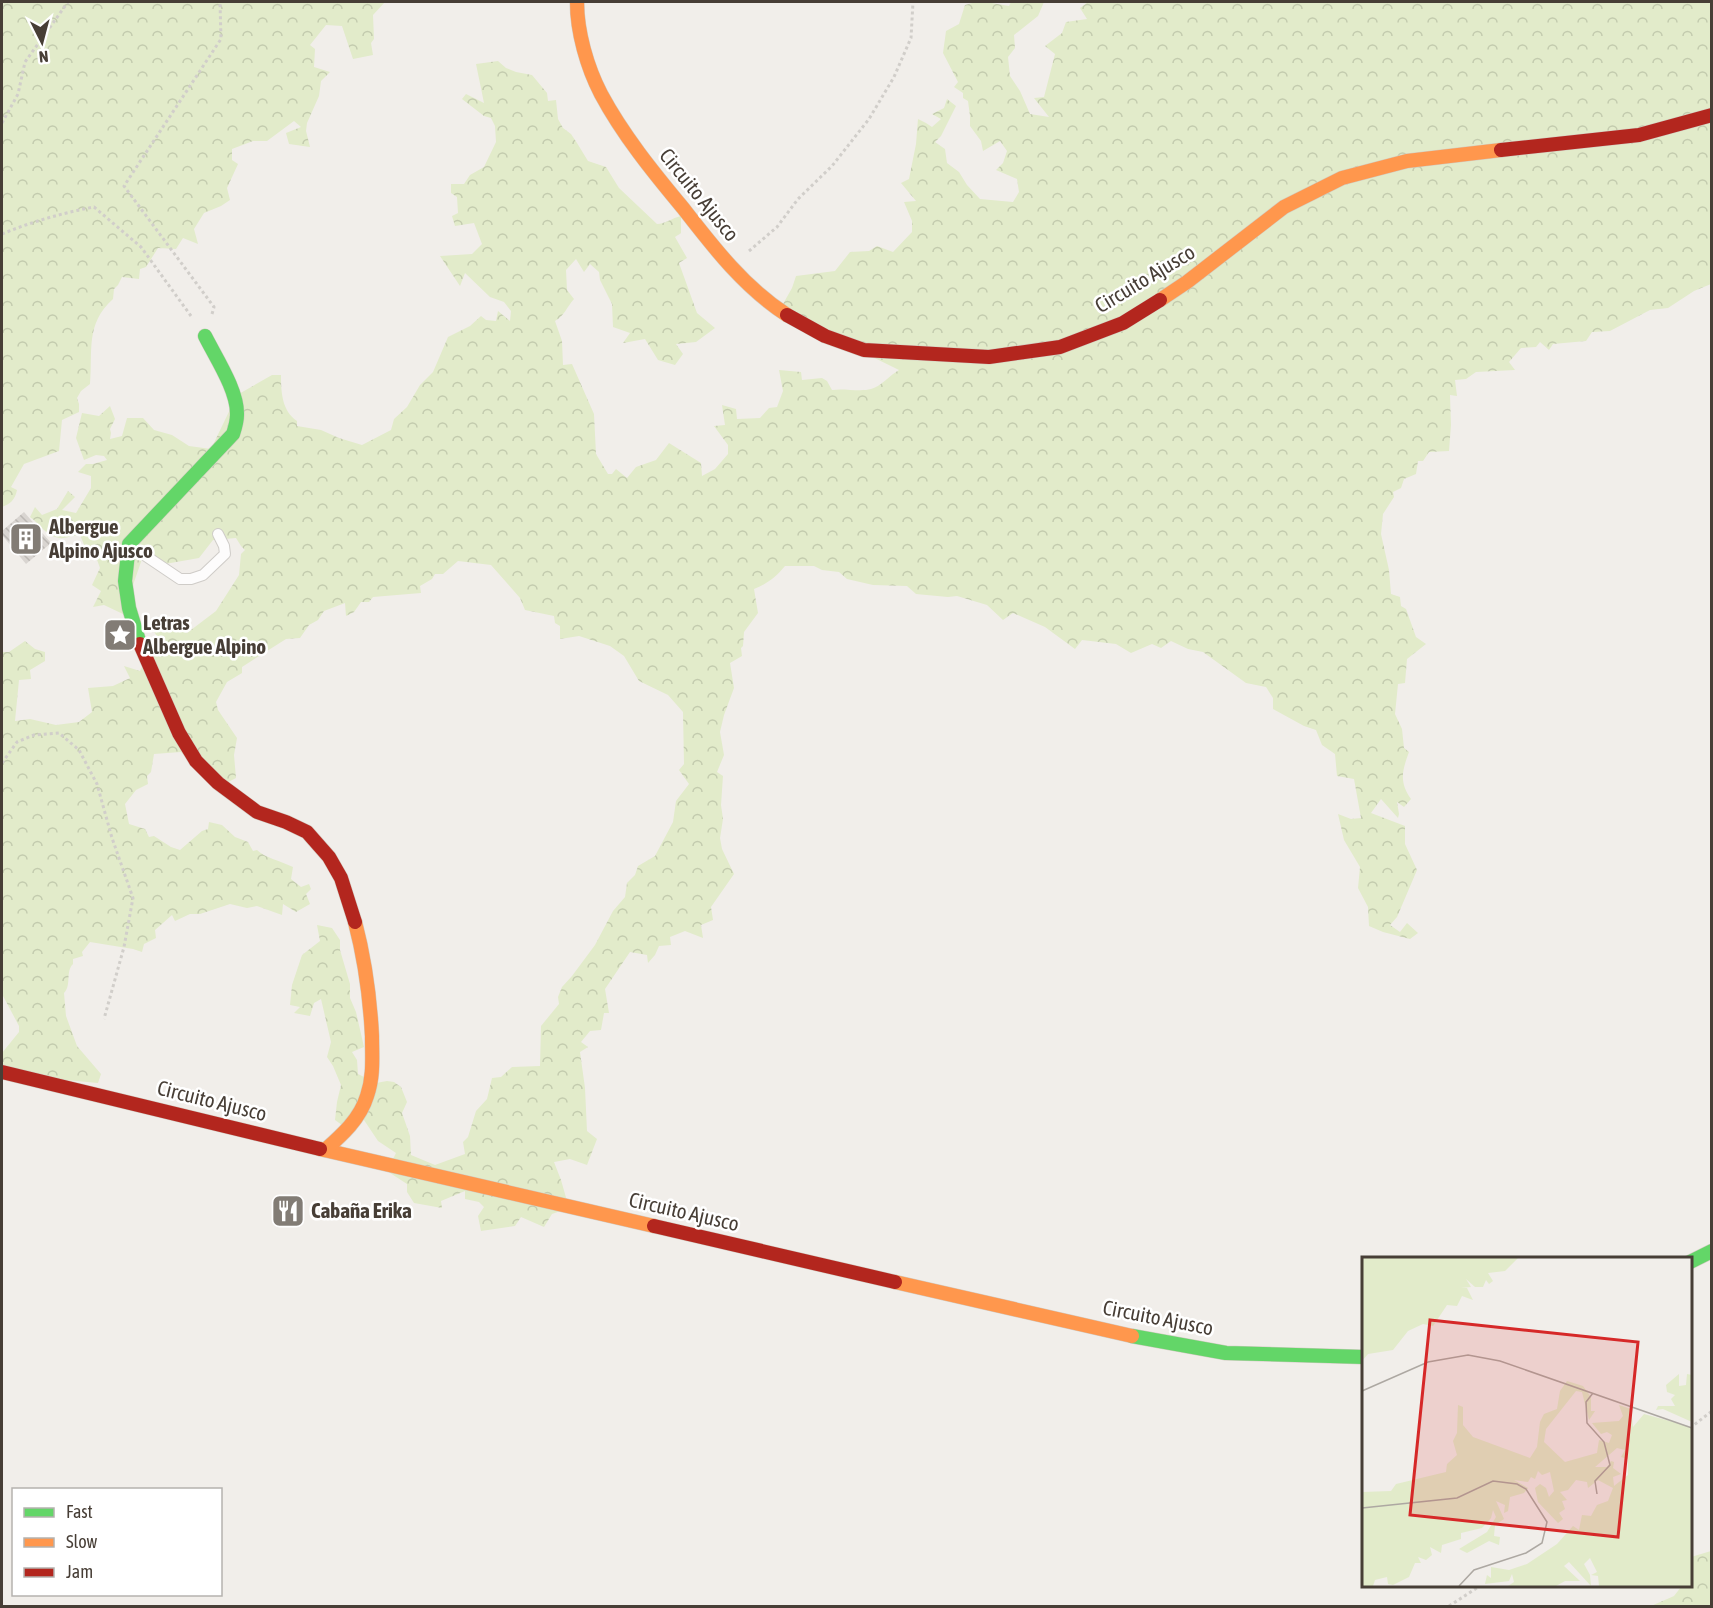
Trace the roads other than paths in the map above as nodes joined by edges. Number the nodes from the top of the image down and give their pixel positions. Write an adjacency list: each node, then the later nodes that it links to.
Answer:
1 (577, 2): 2 (main road, Circuito Ajusco)
2 (1712, 115)
3 (205, 336): 5 (main road)
4 (218, 534): 5 (lane)
5 (129, 544): 7 (main road)
6 (2, 1072): 7 (main road, Circuito Ajusco)
7 (325, 1150): 10 (main road, Circuito Ajusco)
8 (1712, 1251): 9 (main road)
9 (1692, 1261)
10 (1362, 1357)

